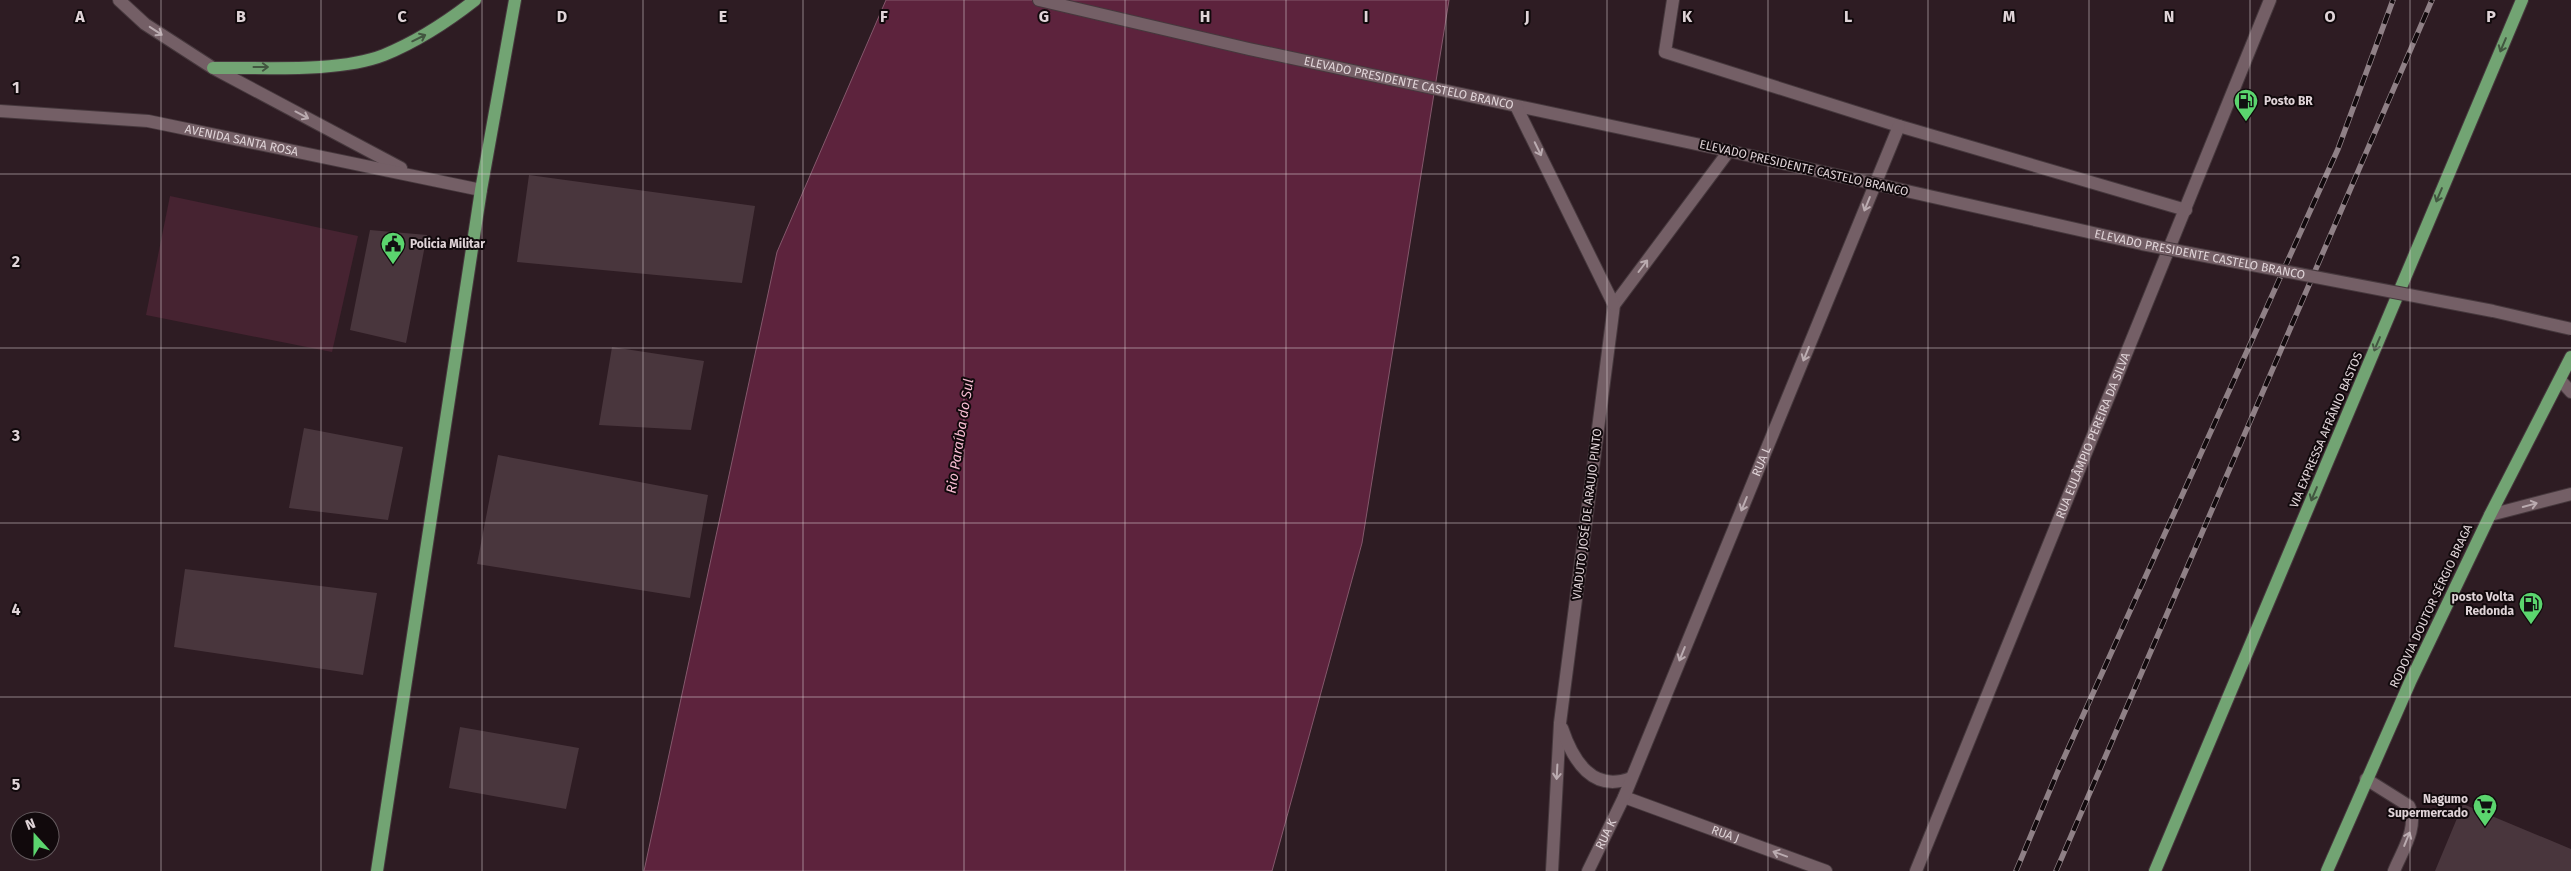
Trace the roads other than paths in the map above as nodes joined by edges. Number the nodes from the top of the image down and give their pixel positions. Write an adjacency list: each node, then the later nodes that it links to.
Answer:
1 (119, 0): 8 (street, one-way to 8)
2 (476, 0): 8 (main road, one-way to 2)
3 (515, 0): 14 (main road)
4 (1039, 0): 9 (street, ELEVADO PRESIDENTE CASTELO BRANCO)
5 (1673, 0): 11 (street)
6 (2270, 0): 15 (street, RUA EULÂMPIO PEREIRA DA SILVA)
7 (2522, 0): 32 (main road, VIA EXPRESSA AFRÂNIO BASTOS, one-way to 32)
8 (213, 68): 13 (street, one-way to 13)
9 (1516, 106): 12 (street, ELEVADO PRESIDENTE CASTELO BRANCO); 16 (street, one-way to 16)
10 (0, 111): 13 (street, AVENIDA SANTA ROSA)
11 (1899, 126): 15 (street); 24 (street, RUA L, one-way to 24)
12 (1729, 151): 16 (street, VIADUTO JOSÉ DE ARAUJO PINTO, one-way to 12); 17 (street, ELEVADO PRESIDENTE CASTELO BRANCO, bridge)
13 (414, 175): 14 (street, AVENIDA SANTA ROSA)
14 (481, 190): 27 (main road)
15 (2186, 210): 31 (street, RUA EULÂMPIO PEREIRA DA SILVA)
16 (1614, 305): 23 (street, VIADUTO JOSÉ DE ARAUJO PINTO)
17 (2571, 329)
18 (2571, 357): 19 (main road, RODOVIA DOUTOR SÉRGIO BRAGA)
19 (2561, 381): 20 (street); 22 (main road, RODOVIA DOUTOR SÉRGIO BRAGA)
20 (2571, 392)
21 (2571, 494): 22 (street, one-way to 21)
22 (2490, 515): 25 (main road, RODOVIA DOUTOR SÉRGIO BRAGA)
23 (1560, 724): 24 (street); 28 (street, VIADUTO JOSÉ DE ARAUJO PINTO, one-way to 28)
24 (1631, 778): 26 (street, RUA L)
25 (2366, 779): 33 (main road, RODOVIA DOUTOR SÉRGIO BRAGA); 34 (street, one-way to 25)
26 (1624, 797): 29 (street, RUA K); 30 (street, RUA J, one-way to 26)
27 (377, 871)
28 (1552, 871)
29 (1588, 871)
30 (1826, 871)
31 (1916, 871)
32 (2155, 871)
33 (2327, 871)
34 (2394, 871)

